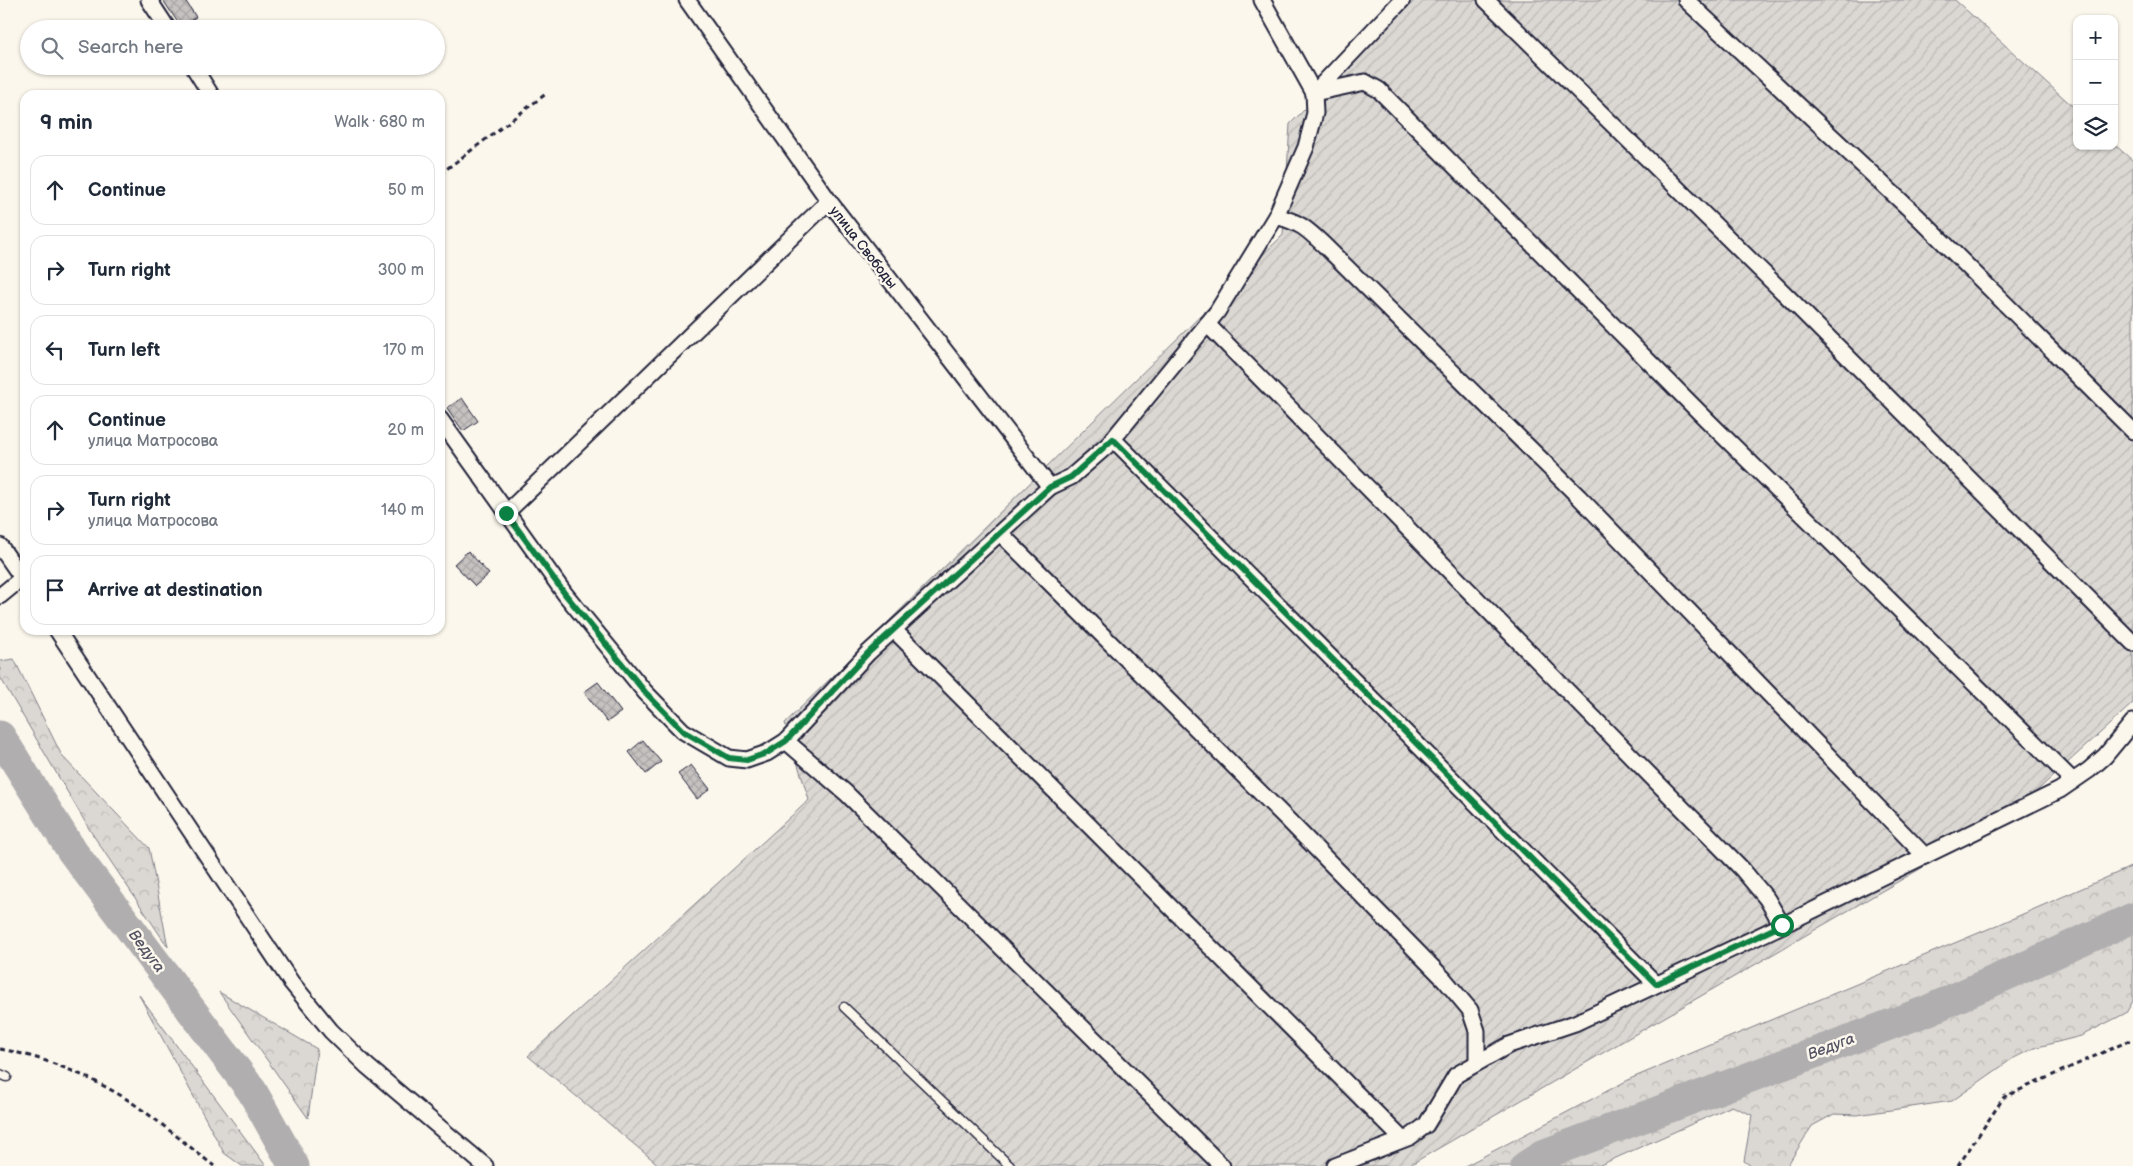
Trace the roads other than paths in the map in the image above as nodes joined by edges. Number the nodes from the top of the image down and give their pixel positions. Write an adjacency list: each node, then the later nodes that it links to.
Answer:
1 (149, 0): 7 (street)
2 (687, 0): 11 (street, улица Свободы)
3 (1262, 0): 10 (street)
4 (1402, 0): 10 (street)
5 (1486, 0): 26 (street)
6 (1686, 0): 15 (street)
7 (162, 20)
8 (198, 75): 9 (street)
9 (208, 90)
10 (1314, 92): 12 (street); 29 (street)
11 (829, 201): 17 (street, улица Свободы); 18 (street)
12 (1276, 216): 13 (street); 30 (street)
13 (1208, 324): 16 (street); 31 (street)
14 (445, 426): 18 (street)
15 (2133, 431)
16 (1113, 439): 17 (street); 32 (street)
17 (1050, 487): 19 (street)
18 (506, 513): 28 (street)
19 (1000, 533): 24 (street); 34 (street)
20 (0, 546): 21 (street)
21 (20, 574)
22 (20, 583): 23 (street)
23 (0, 596)
24 (894, 630): 28 (street); 35 (street)
25 (60, 635): 36 (street)
26 (2133, 643)
27 (2133, 722): 29 (street)
28 (786, 741): 38 (street)
29 (2072, 781): 30 (street)
30 (1925, 856): 31 (street)
31 (1782, 925): 32 (street)
32 (1656, 984): 34 (street)
33 (844, 1007): 37 (lane)
34 (1477, 1062): 35 (street)
35 (1402, 1139): 39 (street)
36 (485, 1166)
37 (1010, 1166)
38 (1222, 1166)
39 (1335, 1166)

